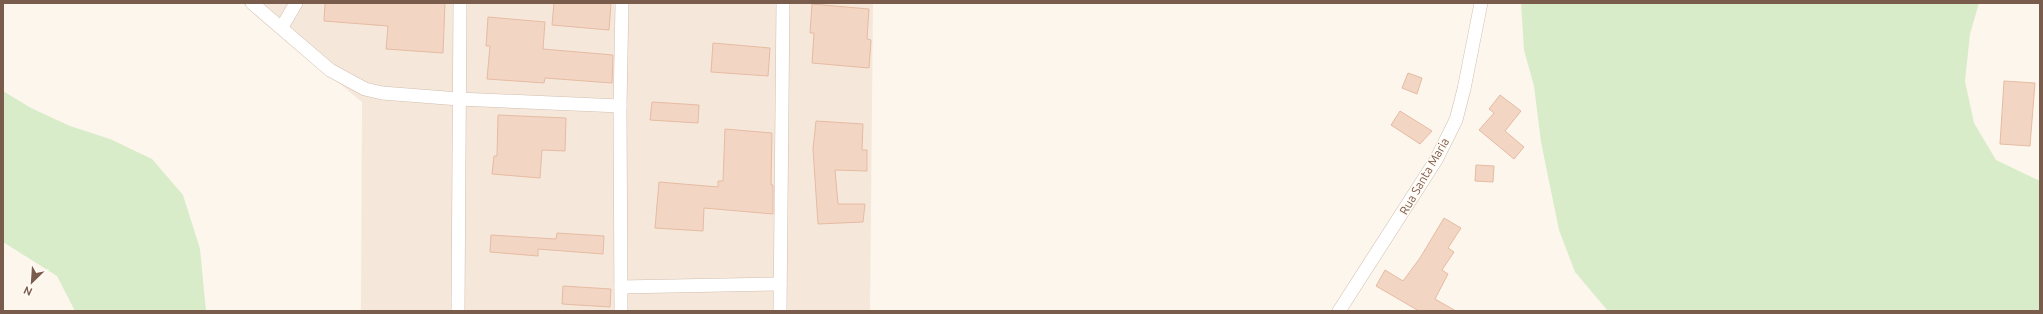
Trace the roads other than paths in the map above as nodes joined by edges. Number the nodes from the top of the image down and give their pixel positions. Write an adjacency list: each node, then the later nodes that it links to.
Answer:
1 (252, 3): 7 (street)
2 (296, 3): 7 (street)
3 (460, 3): 8 (street)
4 (622, 3): 9 (street)
5 (783, 3): 10 (street)
6 (1481, 3): 15 (street, Rua Santa Maria)
7 (282, 27): 8 (street)
8 (459, 99): 9 (street); 12 (street)
9 (620, 106): 11 (street)
10 (780, 284): 11 (street); 14 (street)
11 (621, 287): 13 (street)
12 (458, 311)
13 (621, 311)
14 (780, 311)
15 (1339, 311)

